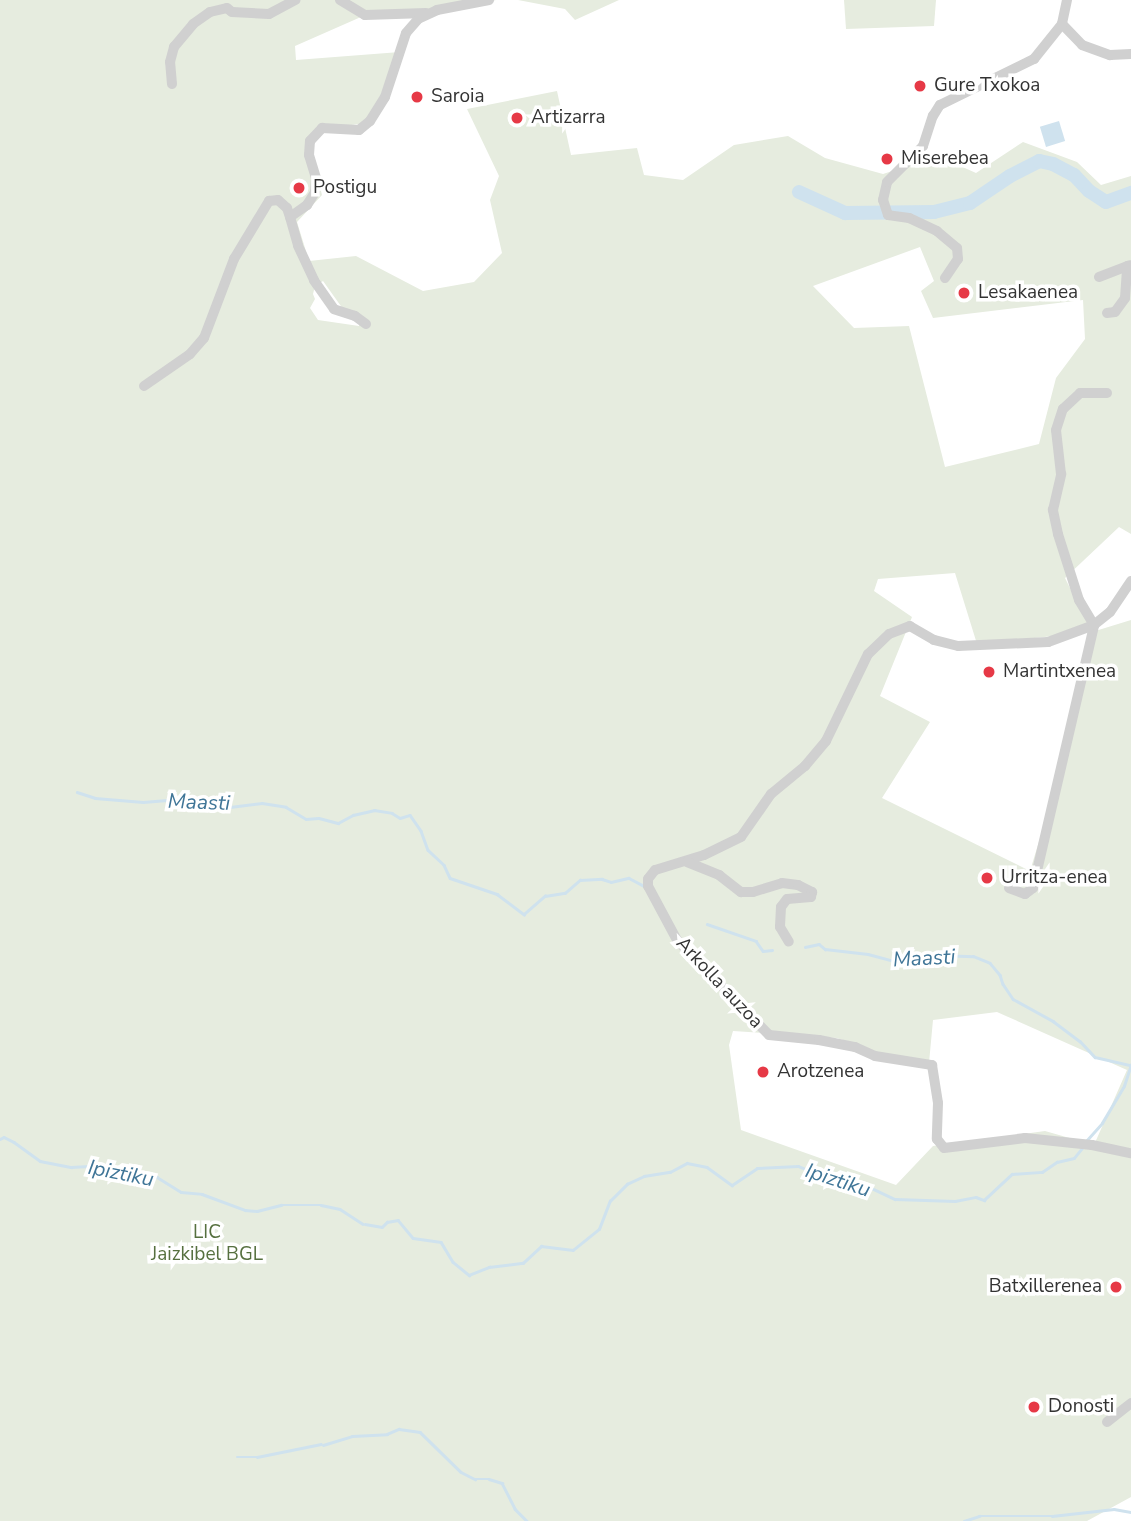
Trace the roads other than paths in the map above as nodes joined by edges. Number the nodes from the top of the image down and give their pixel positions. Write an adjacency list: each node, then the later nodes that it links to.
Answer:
1 (295, 0): 5 (street)
2 (340, 0): 6 (street)
3 (489, 0): 6 (street)
4 (1067, 0): 7 (street)
5 (228, 4): 9 (street)
6 (430, 13): 10 (street)
7 (1062, 24): 8 (street); 13 (street)
8 (1131, 54)
9 (173, 84)
10 (290, 217): 15 (street); 16 (street)
11 (1129, 265): 12 (street); 14 (street)
12 (1098, 277)
13 (945, 278)
14 (1107, 313)
15 (366, 324)
16 (144, 386)
17 (1107, 393): 19 (street)
18 (1131, 581): 19 (street, Arkolla auzoa)
19 (1094, 625): 20 (street, Arkolla auzoa); 21 (street)
20 (687, 862): 22 (street); 23 (street, Arkolla auzoa)
21 (1009, 888)
22 (789, 942)
23 (1131, 1153)
24 (1131, 1404): 25 (street)
25 (1107, 1422)

